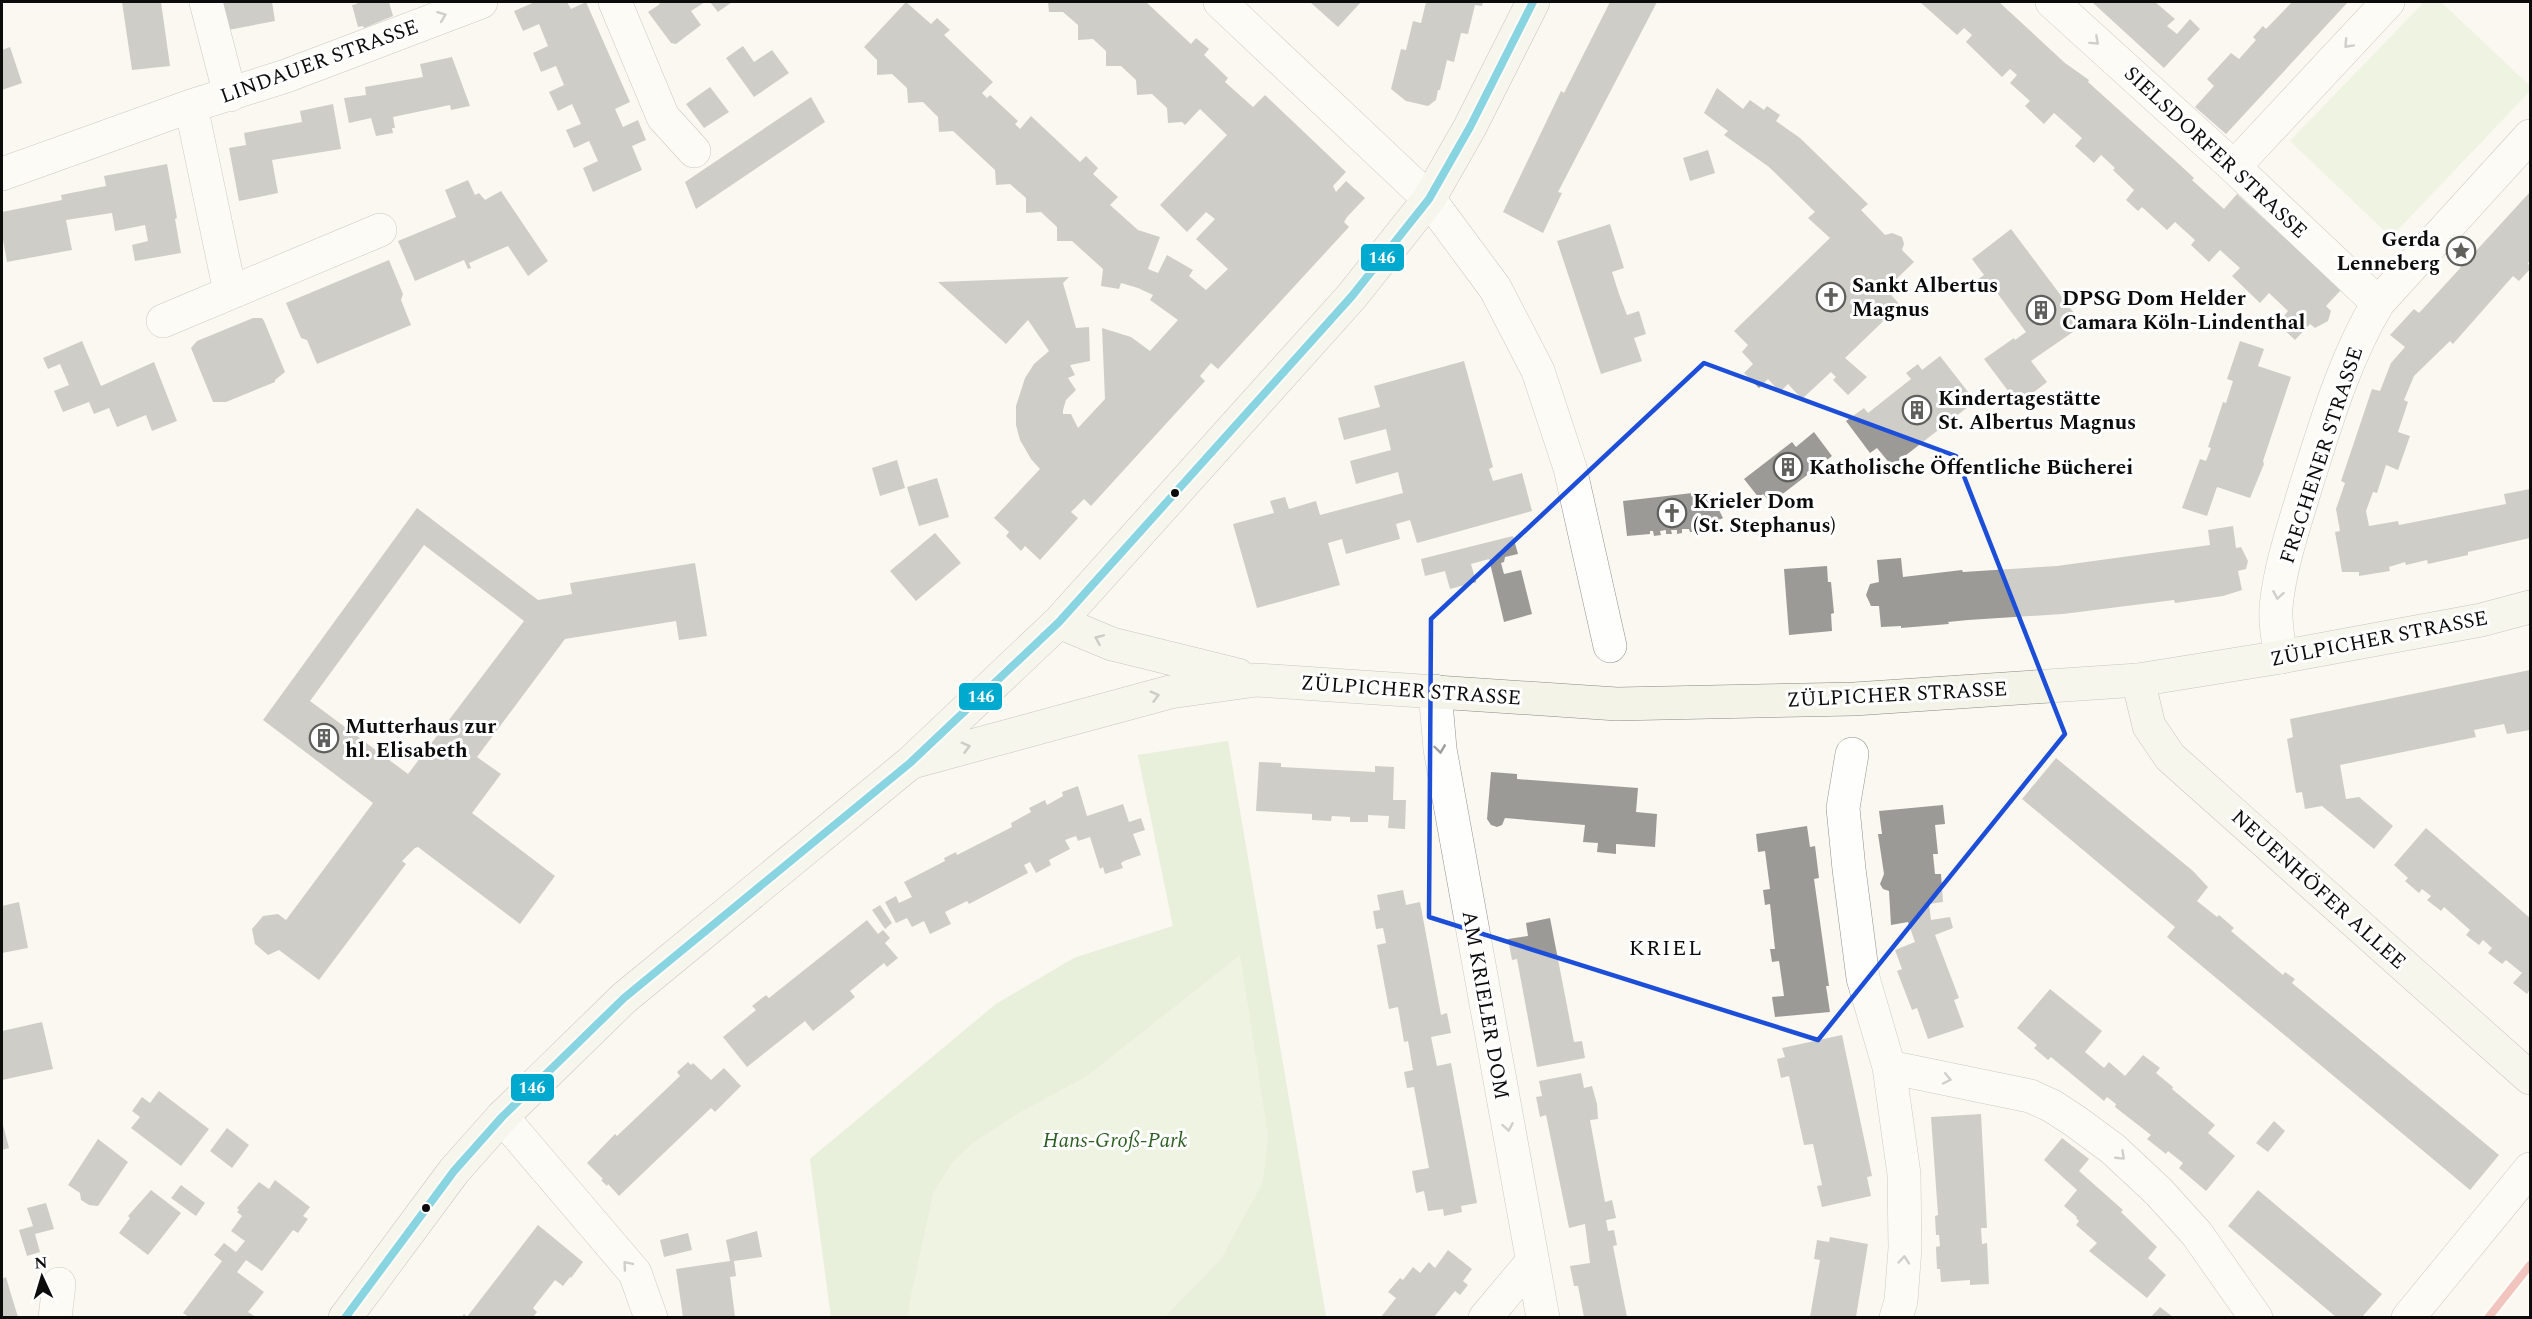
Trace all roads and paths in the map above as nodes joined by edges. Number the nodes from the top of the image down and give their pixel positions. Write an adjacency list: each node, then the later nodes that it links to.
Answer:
1 (206, 2): 8 (street)
2 (481, 2): 8 (street, LINDAUER STRASSE, one-way to 2)
3 (615, 2): 11 (street)
4 (1220, 2): 14 (street)
5 (1533, 2): 14 (street)
6 (2052, 2): 12 (street, SIELSDORFER STRASSE, one-way to 12)
7 (2388, 2): 12 (street, one-way to 12)
8 (230, 95): 9 (street, LINDAUER STRASSE)
9 (191, 106): 13 (street, LINDAUER STRASSE); 16 (street, LINDAUER STRASSE)
10 (2530, 136): 17 (street, FRECHENER STRASSE)
11 (693, 151)
12 (2234, 167): 17 (street, SIELSDORFER STRASSE)
13 (2, 174)
14 (1429, 199): 20 (street); 21 (street)
15 (380, 230): 16 (street)
16 (230, 292): 18 (street)
17 (2378, 303): 22 (street, FRECHENER STRASSE, one-way to 22)
18 (163, 321)
19 (2530, 608): 22 (street, ZÜLPICHER STRASSE)
20 (1059, 622): 23 (street, ZÜLPICHER STRASSE, one-way to 20); 27 (street)
21 (1610, 646)
22 (2281, 657): 24 (street, ZÜLPICHER STRASSE)
23 (1257, 680): 25 (street, ZÜLPICHER STRASSE); 27 (street, ZÜLPICHER STRASSE, one-way to 23)
24 (2138, 680): 25 (street, ZÜLPICHER STRASSE); 29 (street, NEUENHÖFER ALLEE)
25 (1434, 691): 32 (street, AM KRIELER DOM, one-way to 32)
26 (1852, 754): 28 (street)
27 (910, 763): 30 (street)
28 (1889, 1067): 40 (street, one-way to 28); 41 (street, one-way to 41)
29 (2530, 1078)
30 (502, 1117): 37 (street); 38 (street, one-way to 30)
31 (2530, 1169): 35 (street)
32 (1532, 1262): 34 (street, AM KRIELER DOM); 39 (street)
33 (59, 1284): 36 (street)
34 (1542, 1312)
35 (2419, 1314)
36 (55, 1317)
37 (345, 1317)
38 (651, 1317)
39 (1485, 1317)
40 (1896, 1317)
41 (2256, 1317)

